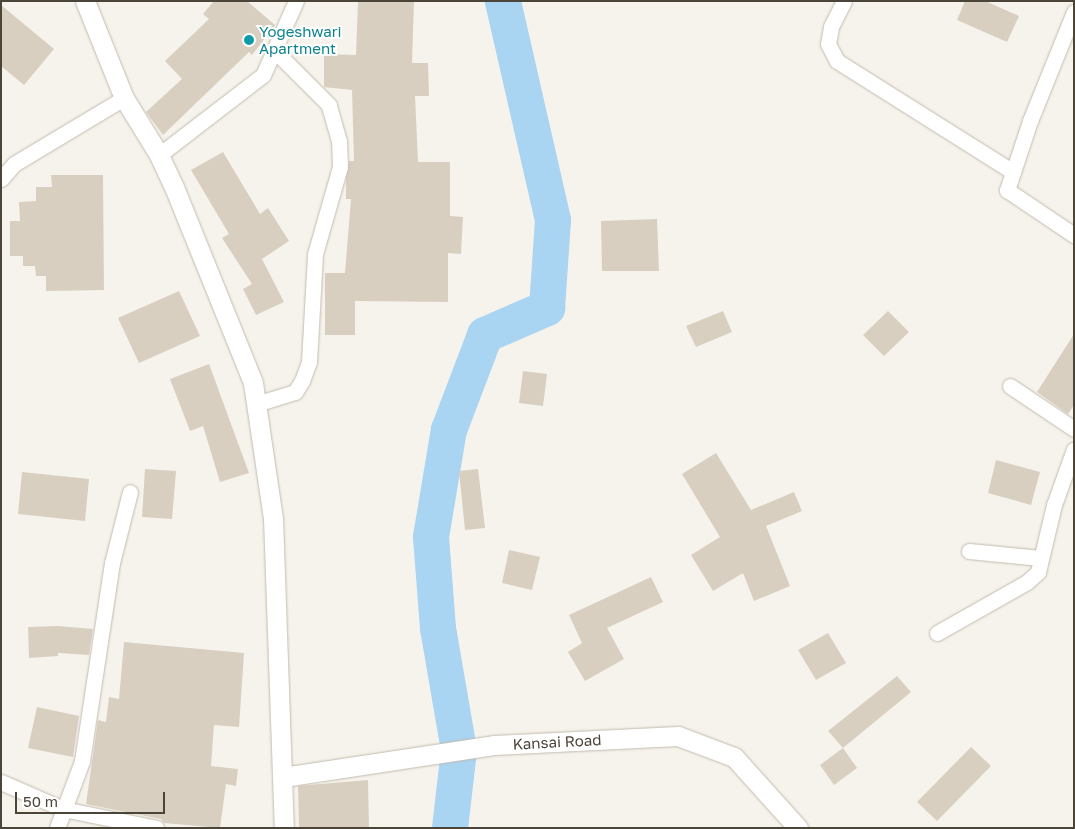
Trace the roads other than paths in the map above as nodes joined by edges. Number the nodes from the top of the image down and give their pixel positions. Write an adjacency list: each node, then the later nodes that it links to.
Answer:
1 (85, 1): 6 (street)
2 (296, 1): 5 (street)
3 (844, 1): 8 (street)
4 (1074, 12): 8 (street)
5 (274, 50): 7 (street); 12 (street)
6 (124, 98): 7 (street); 9 (street)
7 (159, 155): 12 (street)
8 (1013, 172): 10 (street)
9 (1, 179)
10 (1074, 235)
11 (1010, 386): 13 (street)
12 (256, 404): 19 (street)
13 (1074, 430)
14 (1074, 449): 17 (street)
15 (130, 492): 21 (street)
16 (969, 551): 17 (street)
17 (1041, 558): 18 (street)
18 (937, 633)
19 (283, 776): 24 (street); 25 (street, Kansai Road)
20 (1, 782): 21 (street)
21 (63, 809): 22 (street); 23 (street)
22 (57, 828)
23 (156, 828)
24 (284, 828)
25 (798, 828)

